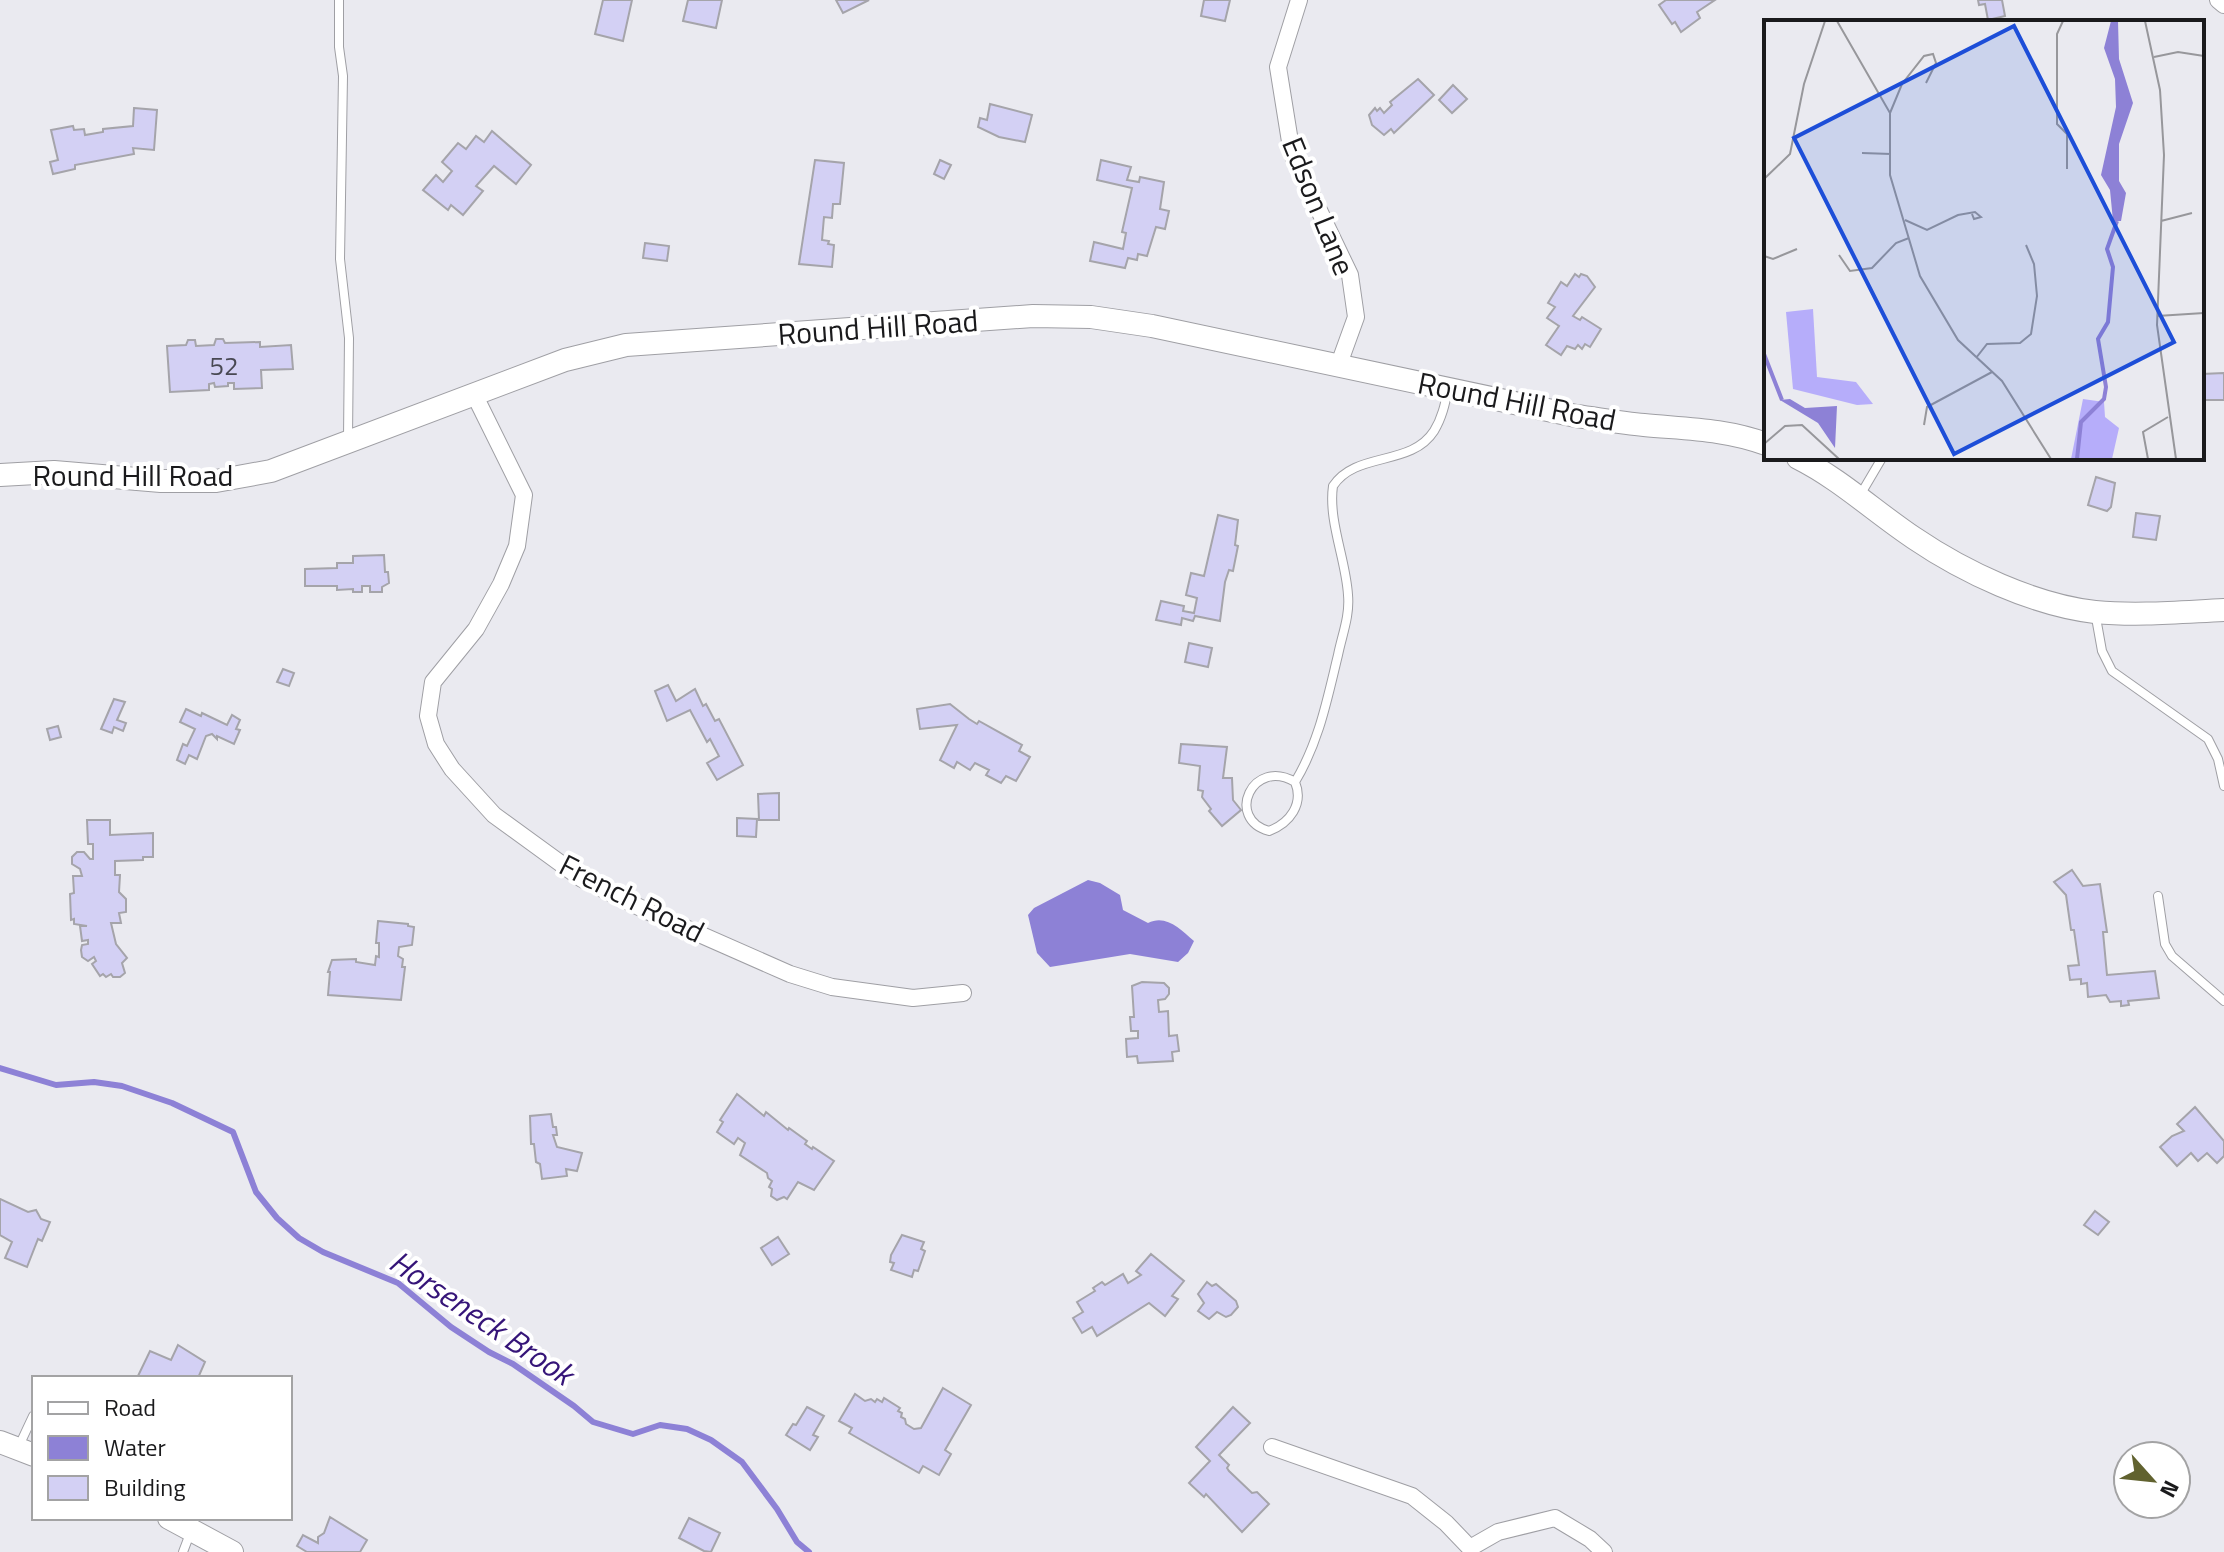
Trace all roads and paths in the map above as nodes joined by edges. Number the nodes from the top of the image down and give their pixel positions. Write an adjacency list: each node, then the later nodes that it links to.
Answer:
1 (339, 0): 8 (lane)
2 (1299, 0): 5 (street, Edson Lane)
3 (2218, 0): 4 (street)
4 (2224, 5)
5 (1339, 364): 6 (street, Round Hill Road); 7 (street, Round Hill Road)
6 (1448, 389): 9 (street, Round Hill Road); 16 (lane)
7 (475, 396): 8 (street, Round Hill Road); 19 (street, French Road)
8 (348, 443): 12 (street, Round Hill Road)
9 (1764, 443)
10 (1802, 460): 13 (street)
11 (1881, 460): 13 (lane)
12 (0, 475)
13 (1859, 498): 15 (street)
14 (2224, 610): 15 (street)
15 (2095, 612): 17 (lane)
16 (1295, 782): 16 (lane)
17 (2224, 786)
18 (2158, 896): 20 (lane)
19 (963, 993)
20 (2224, 1001)
21 (32, 1418): 23 (lane)
22 (1272, 1447): 28 (street)
23 (17, 1448)
24 (173, 1520): 25 (street)
25 (192, 1530): 26 (lane); 27 (street)
26 (183, 1552)
27 (232, 1552)
28 (1604, 1552)

